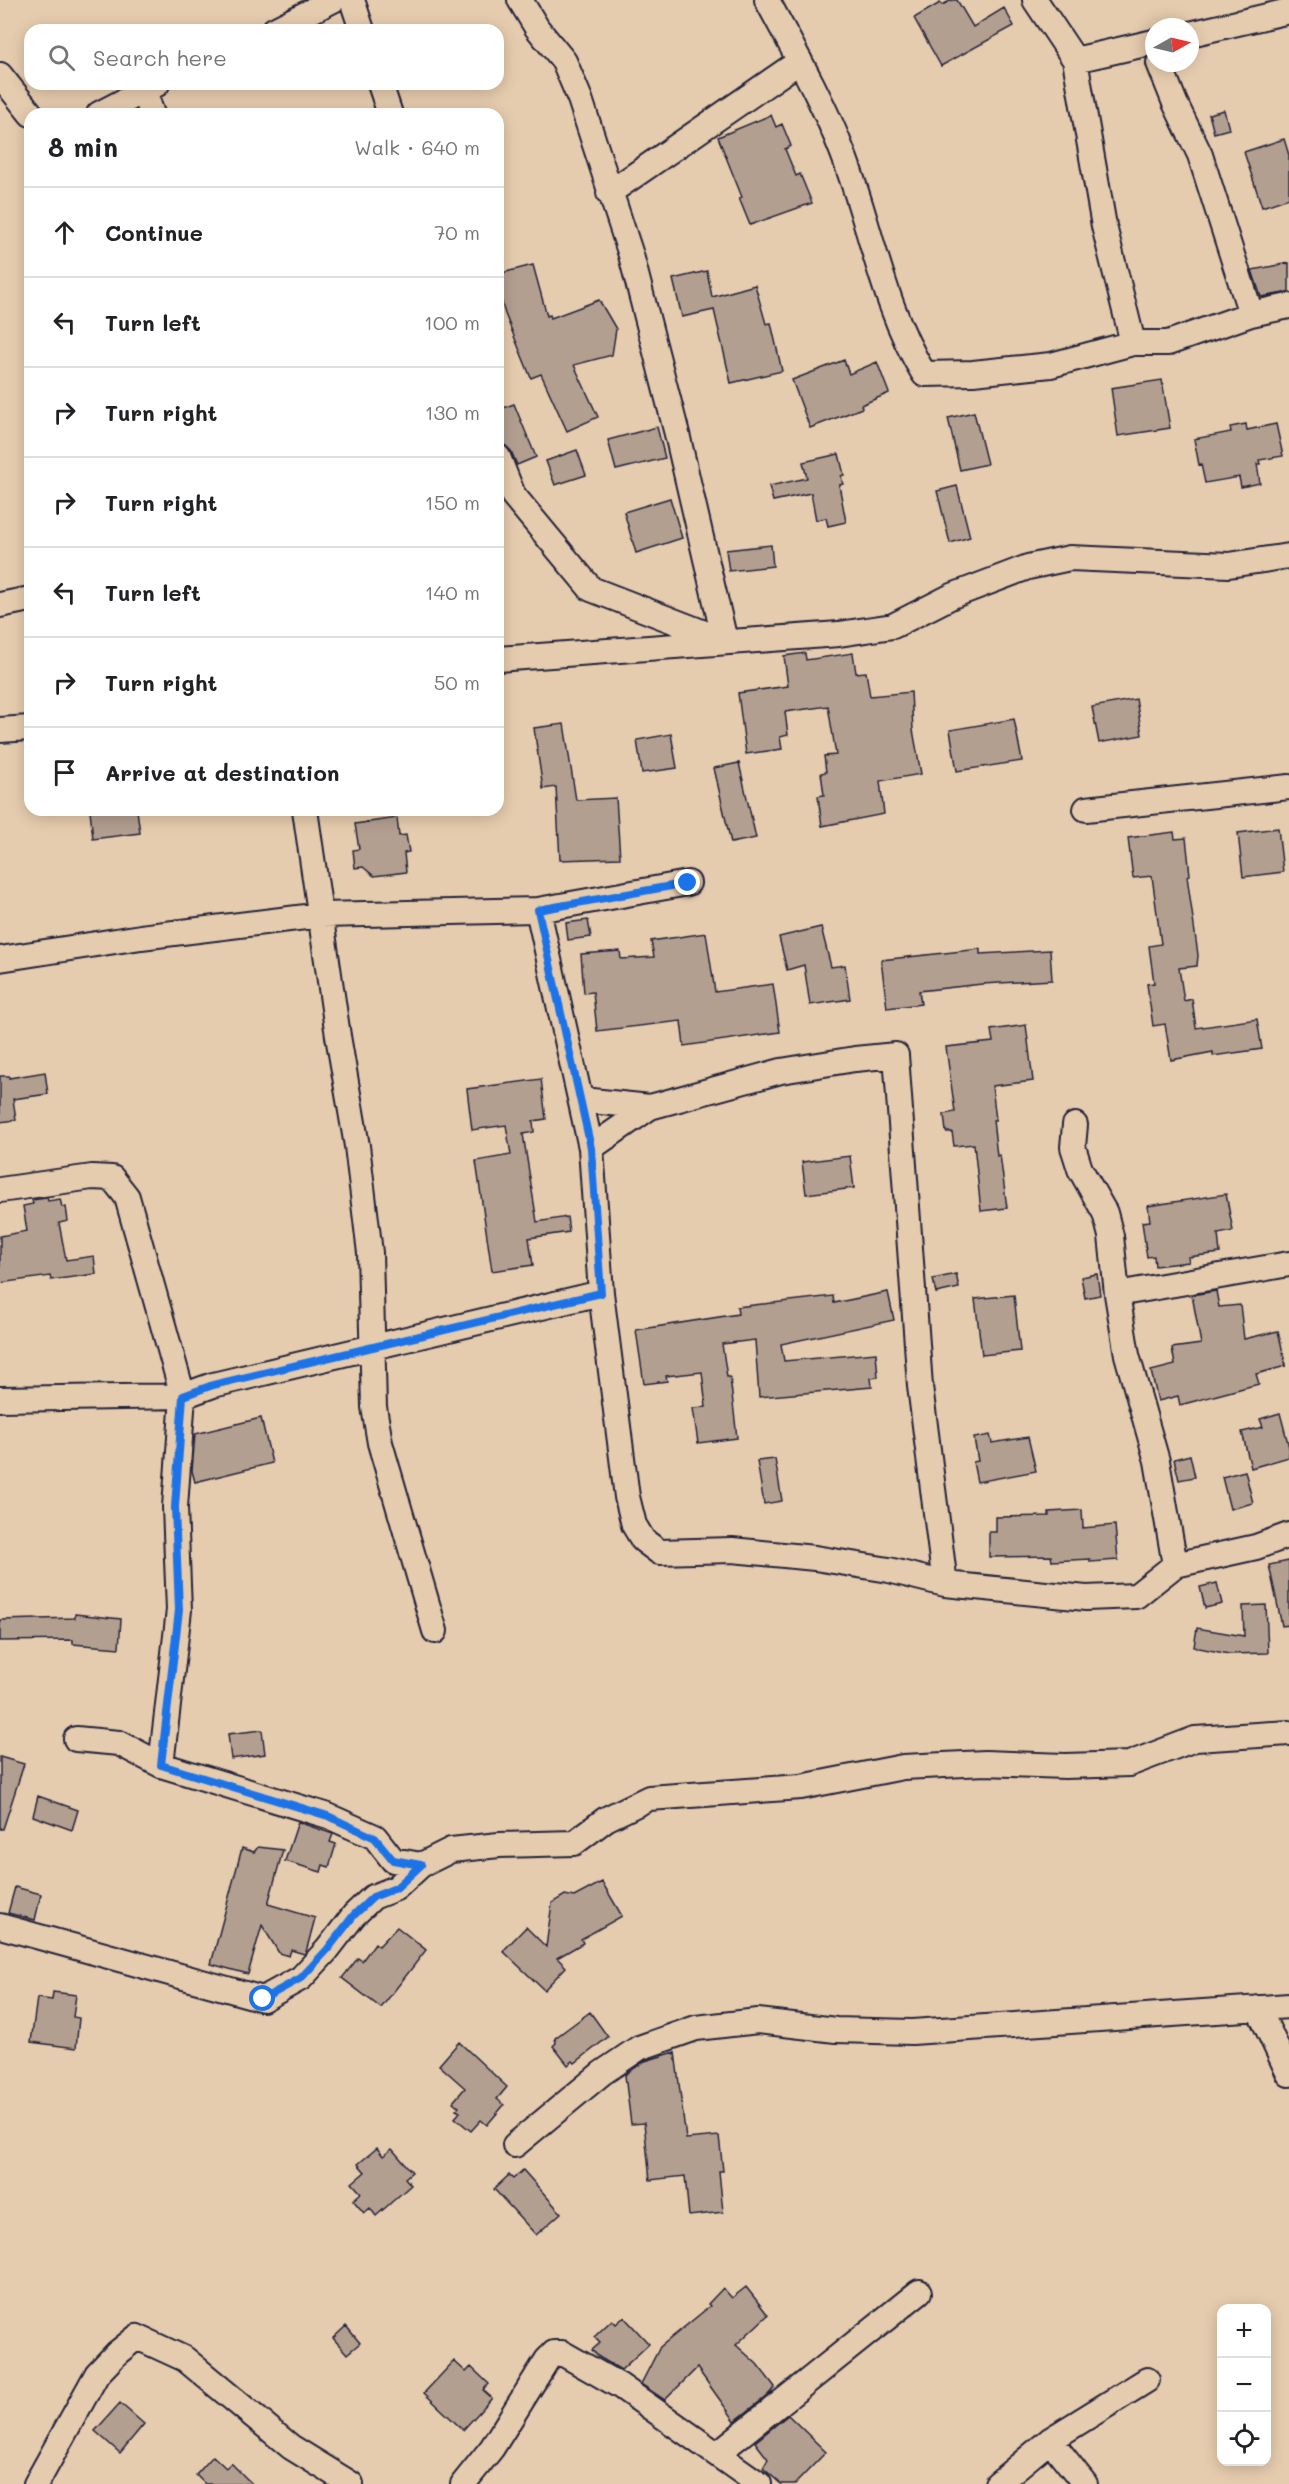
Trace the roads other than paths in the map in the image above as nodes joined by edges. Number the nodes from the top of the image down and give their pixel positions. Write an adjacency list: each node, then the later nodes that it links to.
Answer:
1 (333, 0): 7 (street)
2 (352, 0): 8 (street)
3 (520, 0): 22 (street)
4 (767, 0): 12 (street)
5 (1035, 0): 11 (street)
6 (1289, 11): 9 (street)
7 (286, 24)
8 (360, 24)
9 (1199, 32)
10 (1145, 50): 11 (street)
11 (1075, 60): 25 (street)
12 (800, 61): 22 (street); 25 (street)
13 (1163, 72): 24 (street)
14 (0, 75): 18 (street)
15 (144, 90): 19 (street)
16 (150, 90): 20 (street)
17 (382, 90): 21 (street)
18 (26, 108)
19 (110, 108)
20 (152, 108)
21 (388, 108)
22 (609, 193): 30 (street)
23 (1289, 306): 24 (street)
24 (1251, 314): 25 (street)
25 (1133, 343)
26 (504, 472): 30 (street)
27 (1289, 556): 30 (street)
28 (24, 600): 29 (street)
29 (0, 605)
30 (725, 641): 31 (street)
31 (504, 659)
32 (24, 728): 33 (street)
33 (0, 730)
34 (1289, 787): 35 (street)
35 (1086, 809)
36 (306, 816): 39 (street)
37 (688, 883): 38 (street)
38 (538, 910): 39 (street); 41 (street)
39 (322, 915): 40 (street); 49 (street)
40 (0, 958)
41 (582, 1100): 42 (street); 44 (street)
42 (650, 1107): 44 (street); 54 (street)
43 (1075, 1125): 48 (street)
44 (591, 1148): 47 (street)
45 (0, 1190): 50 (street)
46 (1289, 1264): 48 (street)
47 (601, 1293): 49 (street); 54 (street)
48 (1117, 1294): 53 (street)
49 (372, 1347): 50 (street); 55 (street)
50 (183, 1396): 51 (street); 58 (street)
51 (0, 1399)
52 (1289, 1535): 53 (street)
53 (1175, 1565): 54 (street)
54 (945, 1584)
55 (435, 1631)
56 (1289, 1733): 59 (street)
57 (76, 1738): 58 (street)
58 (161, 1765): 59 (street)
59 (421, 1865): 60 (street)
60 (0, 1926)
61 (1289, 2006): 62 (street)
62 (1258, 2008): 63 (street); 64 (street)
63 (1289, 2074)
64 (515, 2145)
65 (919, 2292): 68 (street)
66 (1147, 2380): 67 (street)
67 (1050, 2440): 73 (street); 74 (street)
68 (718, 2453): 71 (street); 72 (street)
69 (36, 2484): 70 (street)
70 (351, 2484)
71 (463, 2484)
72 (759, 2484)
73 (997, 2484)
74 (1085, 2484)

